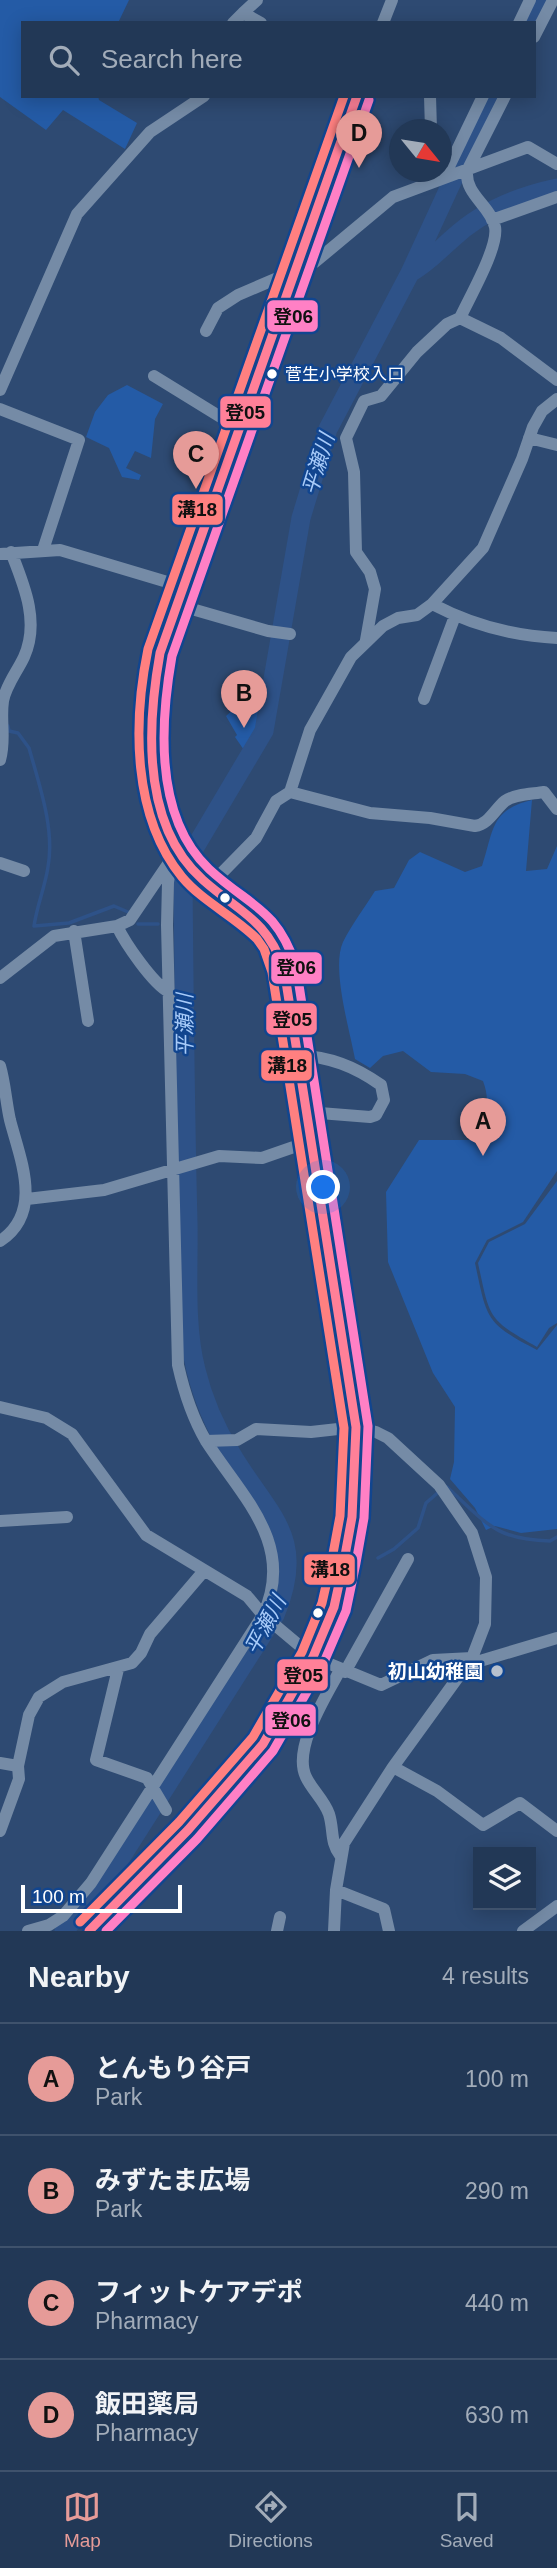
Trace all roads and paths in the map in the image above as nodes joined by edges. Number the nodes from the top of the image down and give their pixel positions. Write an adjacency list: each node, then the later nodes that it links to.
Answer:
1 (257, 0): 5 (street)
2 (392, 0): 6 (street)
3 (530, 0): 7 (street)
4 (553, 0): 8 (street)
5 (238, 18)
6 (384, 21)
7 (521, 21)
8 (536, 31)
9 (201, 98): 27 (street)
10 (356, 98): 22 (street)
11 (430, 98): 14 (street)
12 (482, 98): 15 (street)
13 (504, 98): 17 (street)
14 (431, 119)
15 (452, 159)
16 (557, 164): 17 (street)
17 (465, 172): 18 (street); 21 (street)
18 (452, 174)
19 (428, 182): 22 (street)
20 (557, 197): 21 (street)
21 (492, 219): 23 (street)
22 (297, 270): 24 (street); 30 (street)
23 (460, 318): 26 (street); 41 (street)
24 (206, 331)
25 (154, 376): 30 (street)
26 (557, 380)
27 (0, 390)
28 (557, 399): 31 (street)
29 (0, 409): 33 (street)
30 (240, 429): 35 (street)
31 (529, 438): 32 (street); 37 (street)
32 (557, 444)
33 (43, 550): 34 (street); 35 (street)
34 (6, 553): 43 (street)
35 (184, 587): 36 (street)
36 (178, 604): 39 (street); 46 (street)
37 (432, 604): 38 (street); 41 (street)
38 (455, 616): 40 (street); 42 (street)
39 (288, 634)
40 (557, 638)
41 (366, 640): 44 (street)
42 (424, 699)
43 (0, 760)
44 (290, 792): 45 (street); 49 (street)
45 (557, 809)
46 (176, 854): 49 (street); 50 (street); 53 (street)
47 (0, 863): 48 (street)
48 (24, 871)
49 (210, 886): 55 (street)
50 (117, 926): 51 (street); 53 (street)
51 (74, 931): 52 (street); 54 (street)
52 (0, 978)
53 (169, 992): 60 (street)
54 (88, 1021)
55 (297, 1055): 58 (street); 58 (street)
56 (0, 1066): 57 (street)
57 (4, 1110): 61 (street)
58 (307, 1112): 59 (street)
59 (311, 1141): 60 (street); 64 (street)
60 (177, 1170): 61 (street); 65 (street)
61 (27, 1199): 62 (street)
62 (0, 1241)
63 (0, 1407): 69 (street)
64 (356, 1427): 65 (street); 72 (street); 73 (street)
65 (207, 1441): 70 (street)
66 (67, 1517): 67 (street)
67 (0, 1521)
68 (408, 1559): 75 (street)
69 (203, 1572): 70 (street); 74 (street)
70 (263, 1615): 72 (street); 79 (street)
71 (557, 1638): 73 (street)
72 (313, 1657): 75 (street); 88 (street)
73 (472, 1658): 75 (street); 78 (street)
74 (118, 1669): 77 (street); 79 (street)
75 (343, 1671): 83 (street)
76 (0, 1763): 77 (street)
77 (18, 1766): 82 (street)
78 (393, 1767): 81 (street); 83 (street)
79 (154, 1788): 80 (street); 87 (street)
80 (165, 1809)
81 (555, 1825)
82 (0, 1831)
83 (340, 1855): 84 (street)
84 (336, 1890): 90 (street); 91 (street)
85 (557, 1906): 92 (street)
86 (280, 1917): 89 (street)
87 (28, 1931)
88 (89, 1931)
89 (277, 1931)
90 (334, 1931)
91 (388, 1931)
92 (523, 1931)

